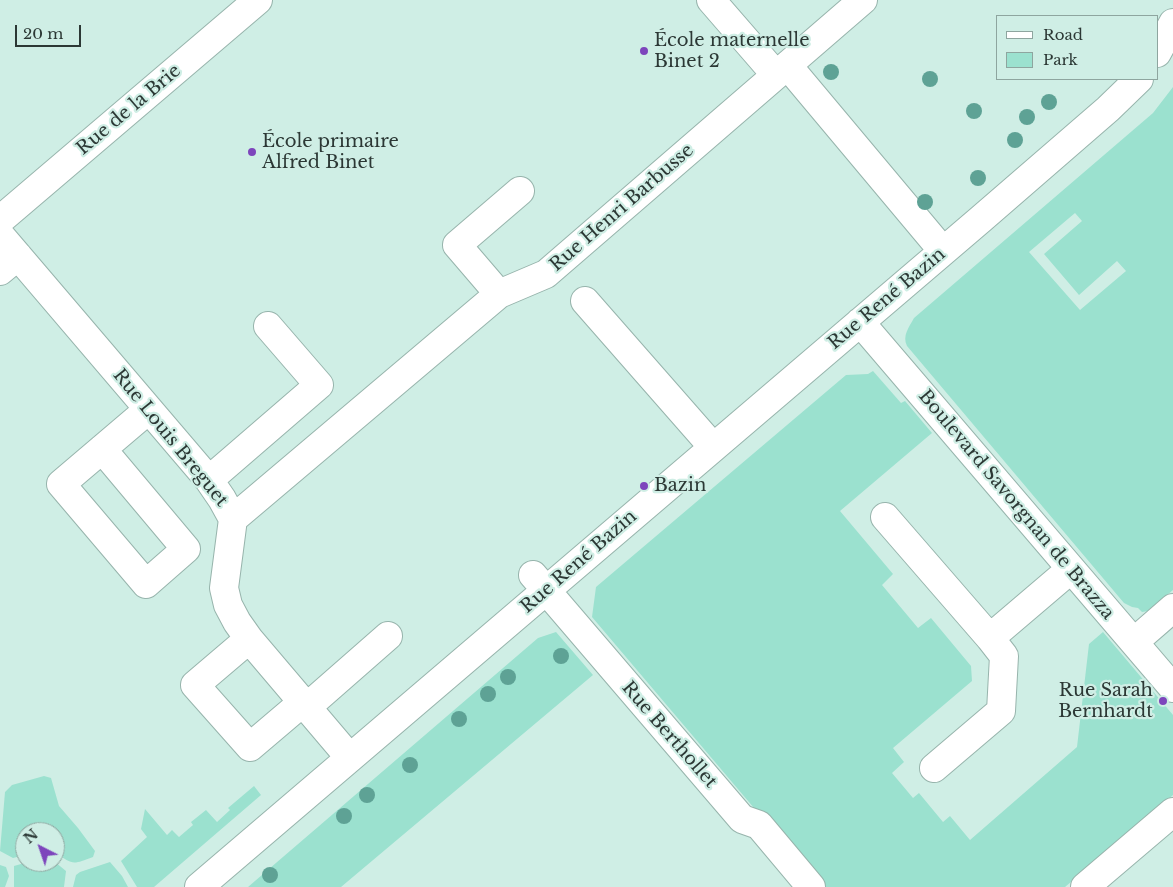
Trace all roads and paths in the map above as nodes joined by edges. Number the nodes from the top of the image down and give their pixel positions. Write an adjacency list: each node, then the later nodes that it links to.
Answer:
1 (258, 0): 9 (street, Rue de la Brie)
2 (864, 0): 6 (street, Rue Henri Barbusse)
3 (714, 1): 6 (street)
4 (1173, 23): 5 (street)
5 (1158, 51)
6 (782, 70): 11 (street); 13 (street, Rue Henri Barbusse)
7 (1138, 80): 11 (street, Rue René Bazin)
8 (520, 190): 13 (street)
9 (0, 220)
10 (0, 235): 12 (street, Rue Louis Breguet)
11 (943, 251): 15 (street, Rue René Bazin)
12 (9, 264): 17 (street, Rue Louis Breguet)
13 (499, 294): 22 (street, Rue Henri Barbusse)
14 (584, 302): 18 (street)
15 (860, 322): 18 (street, Rue René Bazin); 23 (street, Boulevard Savorgnan de Brazza)
16 (268, 326): 20 (street)
17 (148, 410): 19 (street); 20 (street, Rue Louis Breguet)
18 (713, 447): 24 (street, Rue René Bazin)
19 (102, 449): 19 (street)
20 (209, 480): 22 (street, Rue Louis Breguet)
21 (885, 517): 27 (street)
22 (233, 519): 28 (street, Rue Louis Breguet)
23 (1071, 569): 27 (street); 29 (street, Boulevard Savorgnan de Brazza)
24 (539, 582): 32 (street, Rue René Bazin); 36 (street, Rue Berthollet)
25 (1173, 608): 29 (street)
26 (388, 636): 31 (street)
27 (990, 638): 33 (street)
28 (249, 639): 31 (street, Rue Louis Breguet); 31 (street)
29 (1134, 642): 30 (street, Boulevard Savorgnan de Brazza)
30 (1173, 688)
31 (305, 704): 32 (street, Rue Louis Breguet)
32 (350, 758): 35 (street, Rue René Bazin)
33 (934, 768)
34 (1173, 812): 37 (street)
35 (200, 887)
36 (811, 887)
37 (1085, 887)

